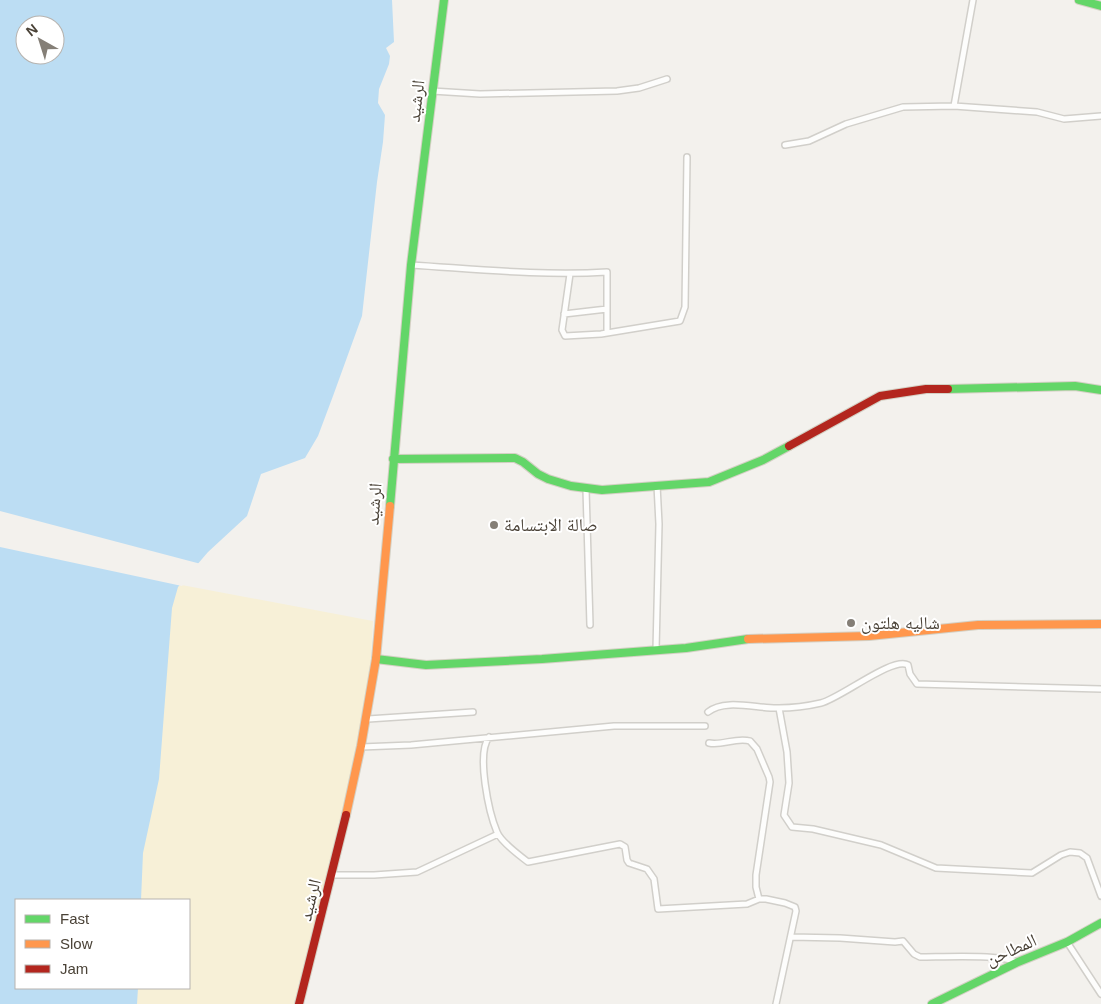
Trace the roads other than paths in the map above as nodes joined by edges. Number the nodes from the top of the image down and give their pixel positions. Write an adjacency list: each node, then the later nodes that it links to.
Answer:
1 (444, 0): 6 (street, الرشيد)
2 (973, 0): 7 (street)
3 (1080, 0): 4 (street)
4 (1101, 6)
5 (667, 79): 6 (street)
6 (432, 91): 11 (street, الرشيد)
7 (954, 106): 8 (street); 9 (street)
8 (1101, 116)
9 (785, 145)
10 (687, 157): 15 (street)
11 (411, 265): 12 (street); 17 (street, الرشيد)
12 (570, 274): 13 (street); 14 (street)
13 (607, 309): 14 (street); 15 (street)
14 (564, 314): 15 (street)
15 (607, 333)
16 (1101, 390): 18 (street)
17 (393, 460): 19 (street); 23 (street, الرشيد)
18 (657, 485): 19 (street); 22 (street)
19 (586, 489): 21 (street)
20 (1101, 624): 22 (street)
21 (590, 625)
22 (656, 650): 23 (street)
23 (376, 659): 28 (street, الرشيد)
24 (1101, 689): 25 (street)
25 (779, 708): 27 (street); 35 (street)
26 (473, 712): 28 (street)
27 (708, 712)
28 (368, 719): 32 (street, الرشيد)
29 (706, 726): 30 (street)
30 (489, 737): 32 (street); 33 (street)
31 (709, 743): 36 (street)
32 (361, 748): 34 (street, الرشيد)
33 (498, 834): 34 (street); 36 (street)
34 (332, 875): 42 (street, الرشيد)
35 (1101, 896)
36 (759, 899): 38 (street)
37 (1101, 923): 39 (street, المطاحن)
38 (791, 937): 40 (street); 43 (street)
39 (1067, 942): 40 (street, المطاحن); 41 (street)
40 (1018, 962): 44 (street, المطاحن)
41 (1101, 994)
42 (299, 1004)
43 (776, 1004)
44 (932, 1004)

